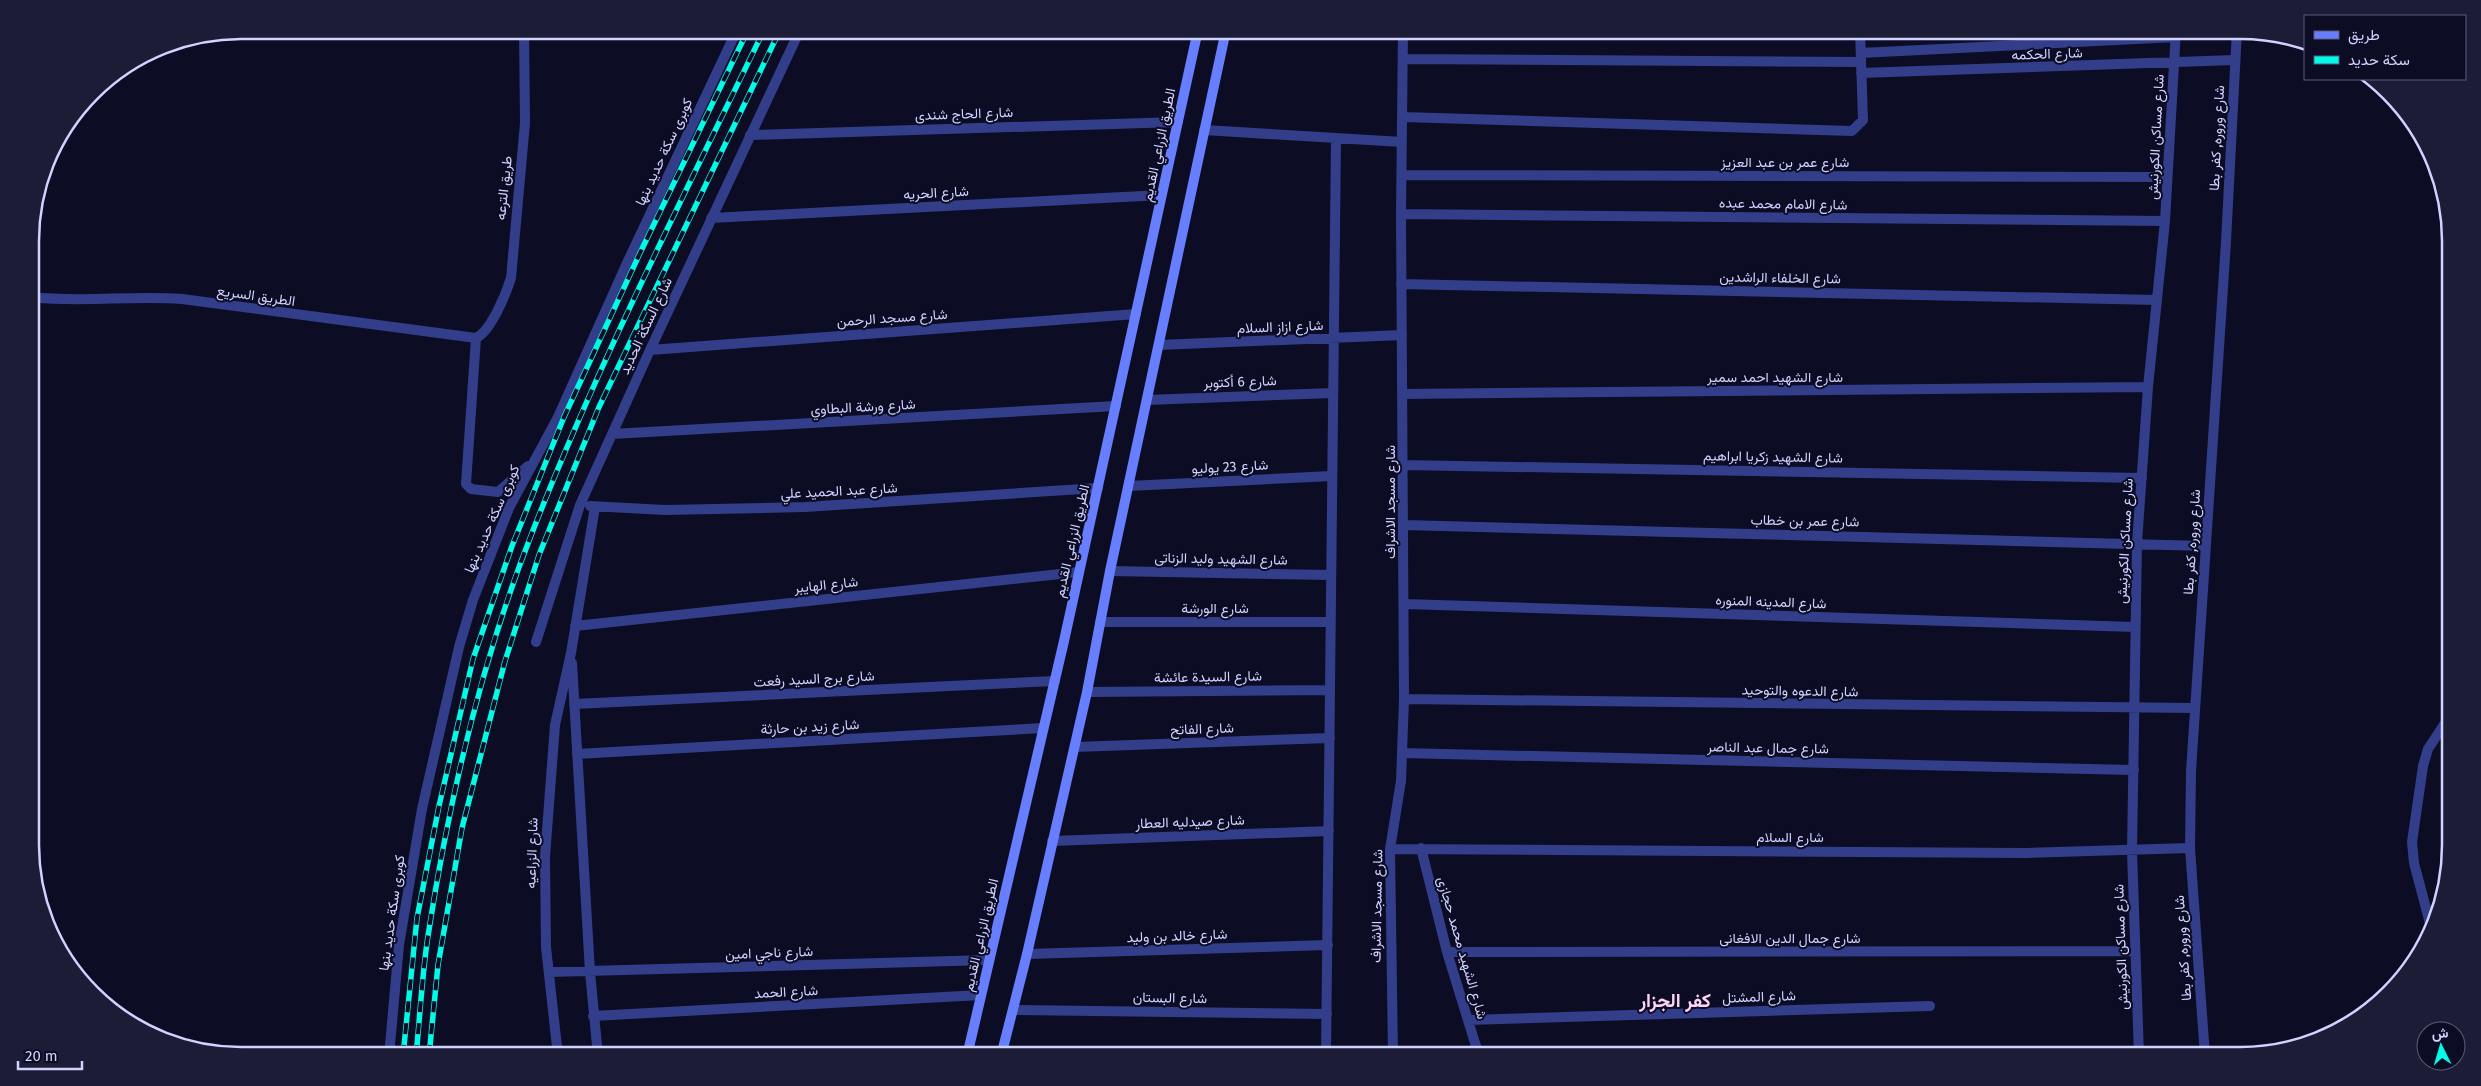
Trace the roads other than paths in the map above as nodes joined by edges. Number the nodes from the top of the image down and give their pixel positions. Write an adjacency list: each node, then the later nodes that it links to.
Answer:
1 (524, 39): 33 (street, طريق الترعه)
2 (733, 39): 43 (street, كوبرى سكة حديد بنها)
3 (796, 39): 19 (street, شارع السكة الحديد)
4 (1196, 39): 17 (main road, الطريق الزراعي القديم)
5 (1224, 39): 18 (main road)
6 (1403, 39): 12 (street, شارع مسجد الاشراف)
7 (1860, 39): 11 (street)
8 (2110, 39): 11 (street)
9 (2176, 39): 14 (street, شارع مساكن الكورنيش)
10 (2236, 39): 13 (street, شارع وروره, كفر بطا)
11 (1861, 58): 12 (street); 15 (street)
12 (1403, 59): 16 (street, شارع مسجد الاشراف)
13 (2235, 60): 14 (street, شارع الحكمه); 53 (street, شارع وروره, كفر بطا)
14 (2174, 64): 15 (street, شارع الحكمه); 23 (street, شارع مساكن الكورنيش)
15 (1861, 73): 16 (street)
16 (1403, 117): 21 (street, شارع مسجد الاشراف)
17 (1178, 122): 19 (street, شارع الحاج شندى); 24 (main road, الطريق الزراعي القديم)
18 (1204, 130): 20 (street); 35 (main road)
19 (750, 135): 26 (street, شارع السكة الحديد)
20 (1336, 138): 21 (street); 34 (street)
21 (1402, 142): 22 (street, شارع مسجد الاشراف)
22 (1402, 175): 23 (street, شارع عمر بن عبد العزيز); 25 (street, شارع مسجد الاشراف)
23 (2167, 177): 27 (street, شارع مساكن الكورنيش)
24 (1162, 195): 26 (street, شارع الحريه); 31 (main road, الطريق الزراعي القديم)
25 (1401, 214): 27 (street, شارع الامام محمد عبده); 28 (street, شارع مسجد الاشراف)
26 (711, 218): 36 (street, شارع السكة الحديد)
27 (2165, 221): 30 (street, شارع مساكن الكورنيش)
28 (1402, 284): 30 (street, شارع الخلفاء الراشدين); 32 (street, شارع مسجد الاشراف)
29 (39, 298): 33 (street, الطريق السريع)
30 (2157, 300): 37 (street, شارع مساكن الكورنيش)
31 (1136, 314): 36 (street, شارع مسجد الرحمن); 41 (main road, الطريق الزراعي القديم)
32 (1402, 335): 34 (street, شارع ازاز السلام); 39 (street, شارع مسجد الاشراف)
33 (476, 338): 43 (street)
34 (1334, 338): 35 (street, شارع ازاز السلام); 38 (street)
35 (1159, 345): 40 (main road)
36 (650, 350): 42 (street, شارع السكة الحديد)
37 (2148, 387): 39 (street, شارع الشهيد احمد سمير); 46 (street, شارع مساكن الكورنيش)
38 (1334, 393): 40 (street, شارع 6 أكتوبر); 45 (street)
39 (1402, 394): 44 (street, شارع مسجد الاشراف)
40 (1147, 400): 47 (main road)
41 (1116, 406): 42 (street, شارع ورشة البطاوي); 48 (main road, الطريق الزراعي القديم)
42 (612, 434): 49 (street, شارع السكة الحديد)
43 (533, 462): 98 (street, كوبرى سكة حديد بنها)
44 (1404, 465): 46 (street, شارع الشهيد زكريا ابراهيم); 51 (street, شارع مسجد الاشراف)
45 (1332, 476): 47 (street, شارع 23 يوليو); 56 (street)
46 (2142, 478): 52 (street, شارع مساكن الكورنيش)
47 (1129, 486): 54 (main road)
48 (1098, 488): 50 (street, شارع عبد الحميد علي); 55 (main road, الطريق الزراعي القديم)
49 (580, 506): 50 (street, شارع عبد الحميد علي); 62 (street, شارع السكة الحديد)
50 (595, 507): 60 (street, شارع الزراعيه)
51 (1404, 525): 52 (street, شارع عمر بن خطاب); 57 (street, شارع مسجد الاشراف)
52 (2137, 543): 53 (street, شارع عمر بن خطاب); 61 (street, شارع مساكن الكورنيش)
53 (2205, 546): 70 (street, شارع وروره, كفر بطا)
54 (1110, 571): 56 (street, شارع الشهيد وليد الزناتى); 58 (main road)
55 (1079, 572): 60 (street, شارع الهايبر); 64 (main road, الطريق الزراعي القديم)
56 (1332, 575): 59 (street)
57 (1405, 604): 61 (street, شارع المدينه المنوره); 67 (street, شارع مسجد الاشراف)
58 (1100, 622): 59 (street, شارع الورشة); 66 (main road)
59 (1331, 622): 65 (street)
60 (575, 626): 63 (street, شارع الزراعيه)
61 (2136, 627): 69 (street, شارع مساكن الكورنيش)
62 (536, 642)
63 (571, 652): 68 (street, شارع الزراعيه); 90 (street, شارع الزراعيه)
64 (1055, 681): 68 (street, شارع برج السيد رفعت); 71 (main road, الطريق الزراعي القديم)
65 (1330, 690): 66 (street, شارع السيدة عائشة); 73 (street)
66 (1087, 692): 74 (main road)
67 (1404, 699): 69 (street, شارع الدعوه والتوحيد); 75 (street, شارع مسجد الاشراف)
68 (574, 704): 76 (street, شارع الزراعيه)
69 (2135, 708): 70 (street, شارع الدعوه والتوحيد); 77 (street, شارع مساكن الكورنيش)
70 (2195, 708): 81 (street, شارع وروره, كفر بطا)
71 (1044, 728): 76 (street, شارع زيد بن حارثة); 89 (main road, الطريق الزراعي القديم)
72 (2442, 728): 84 (street)
73 (1330, 738): 74 (street, شارع الفاتح); 78 (street)
74 (1074, 746): 79 (main road)
75 (1402, 753): 77 (street, شارع جمال عبد الناصر); 82 (street, شارع مسجد الاشراف)
76 (577, 754): 91 (street, شارع الزراعيه)
77 (2134, 770): 83 (street, شارع مساكن الكورنيش)
78 (1329, 831): 79 (street, شارع صيدليه العطار); 85 (street)
79 (1052, 842): 88 (main road)
80 (1421, 848): 82 (street, شارع السلام); 83 (street, شارع السلام); 87 (street, شارع الشهيد محمد حجازى)
81 (2190, 848): 83 (street, شارع السلام); 107 (street, شارع وروره, كفر بطا)
82 (1390, 849): 104 (street, شارع مسجد الاشراف)
83 (2132, 851): 86 (street, شارع مساكن الكورنيش)
84 (2429, 919)
85 (1328, 945): 88 (street, شارع خالد بن وليد); 95 (street)
86 (2134, 951): 87 (street, شارع جمال الدين الافغانى); 106 (street, شارع مساكن الكورنيش)
87 (1447, 952): 97 (street, شارع الشهيد محمد حجازى)
88 (1027, 954): 94 (main road)
89 (989, 960): 91 (street, شارع ناجي امين); 92 (main road, الطريق الزراعي القديم)
90 (549, 972): 91 (street, شارع ناجي امين); 99 (street, شارع الزراعيه)
91 (590, 972): 96 (street, شارع الزراعيه)
92 (981, 995): 96 (street, شارع الحمد); 101 (main road, الطريق الزراعي القديم)
93 (1930, 1006): 97 (street, شارع المشتل)
94 (1013, 1010): 95 (street, شارع البستان); 102 (main road)
95 (1326, 1014): 103 (street)
96 (594, 1016): 100 (street, شارع الزراعيه)
97 (1468, 1020): 105 (street, شارع الشهيد محمد حجازى)
98 (390, 1047)
99 (557, 1047)
100 (597, 1047)
101 (969, 1047)
102 (1003, 1047)
103 (1326, 1047)
104 (1393, 1047)
105 (1476, 1047)
106 (2139, 1047)
107 (2204, 1047)

